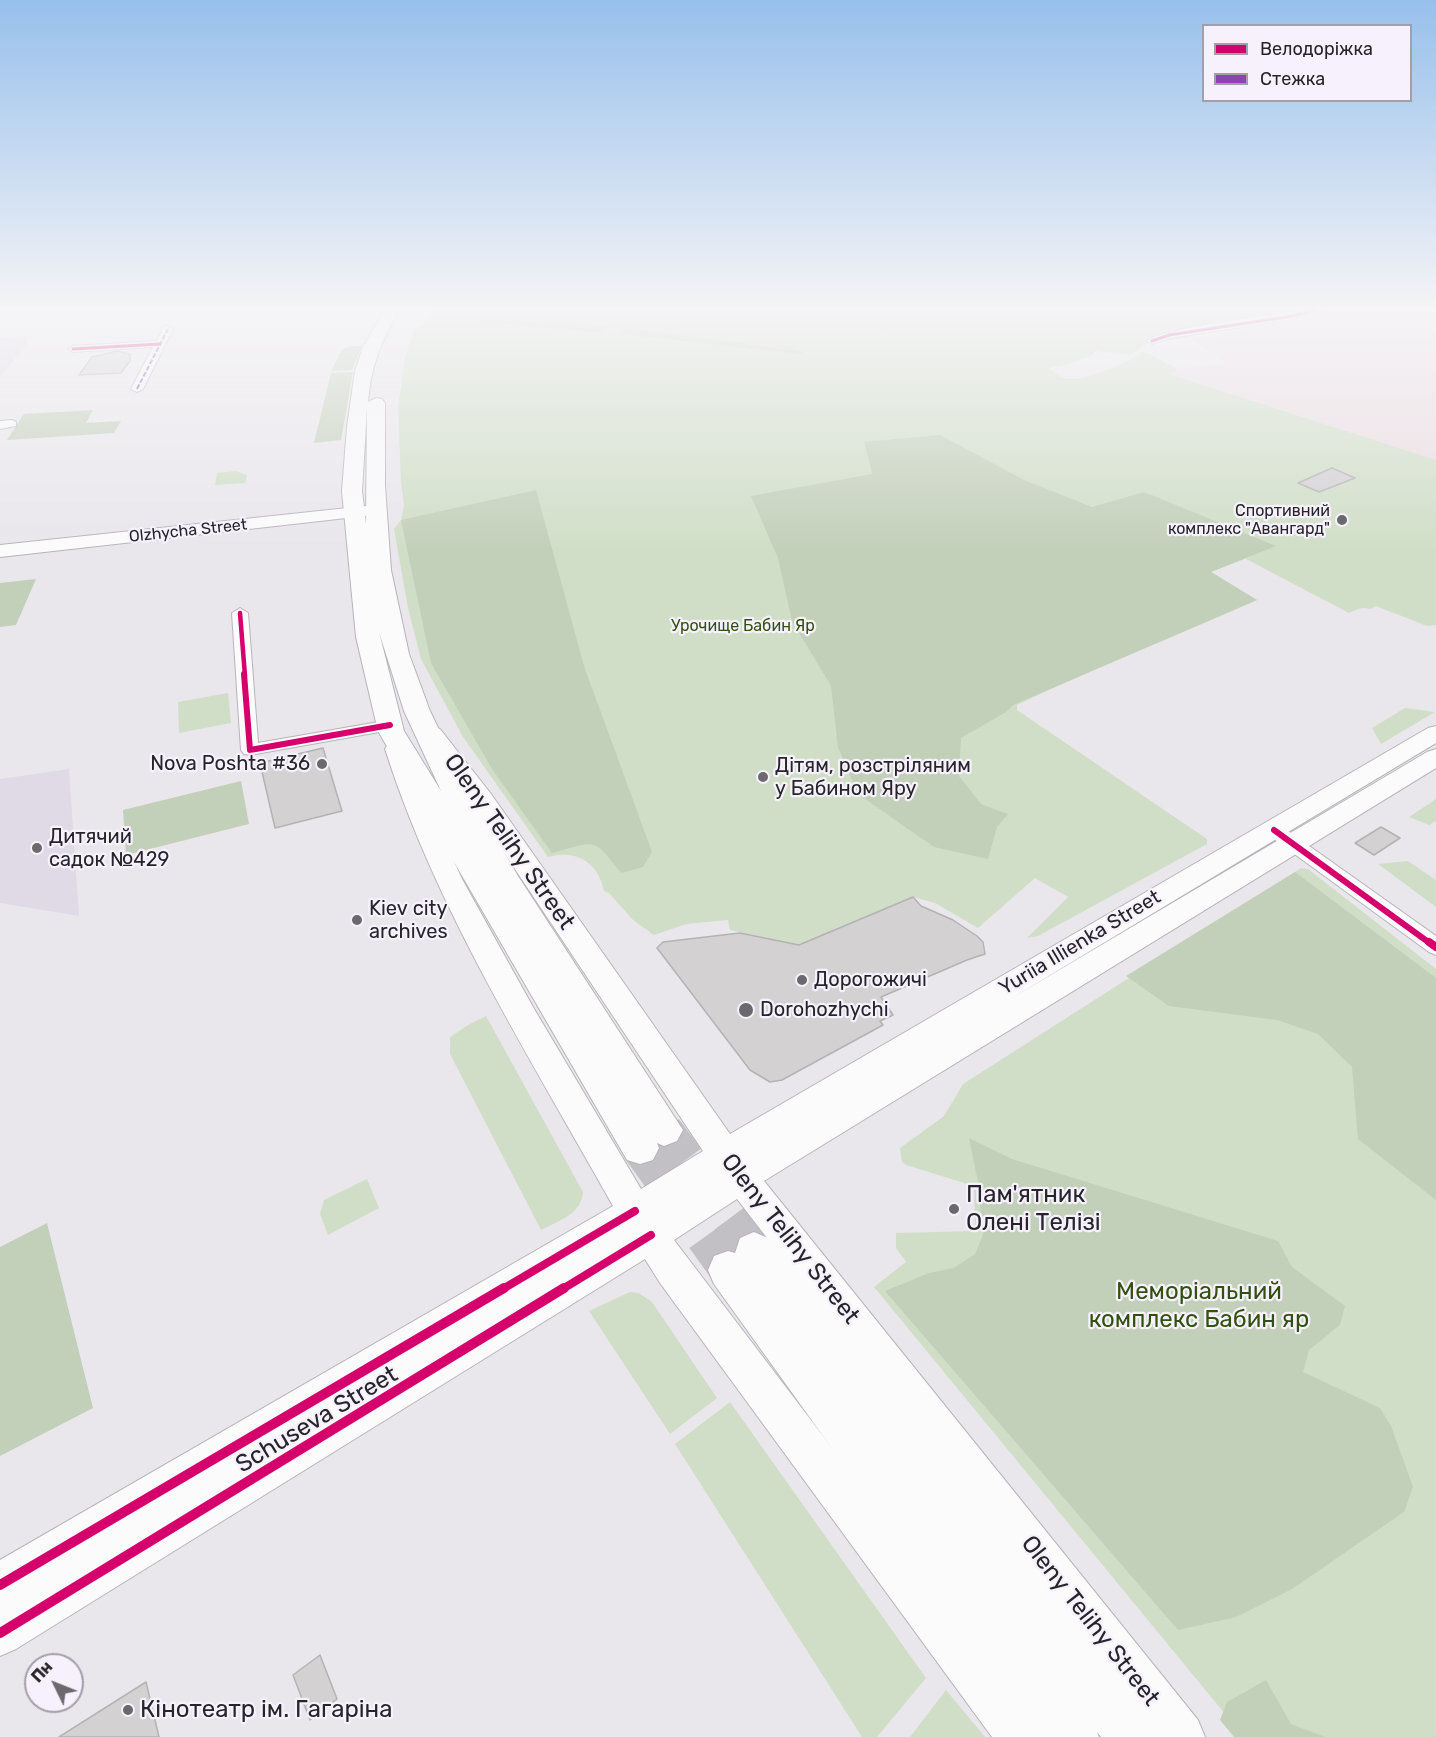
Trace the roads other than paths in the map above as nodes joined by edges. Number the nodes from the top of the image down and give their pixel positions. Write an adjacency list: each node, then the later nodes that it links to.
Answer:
1 (361, 388): 4 (main road, Oleny Telihy Street)
2 (378, 388): 3 (main road, Oleny Telihy Street)
3 (376, 510): 4 (main road, Olzhycha Street); 7 (main road, Oleny Telihy Street)
4 (353, 513): 5 (main road, Olzhycha Street); 8 (main road, Oleny Telihy Street)
5 (0, 551)
6 (240, 613): 8 (street)
7 (423, 722): 13 (main road, Oleny Telihy Street); 15 (main road, Oleny Telihy Street)
8 (391, 728): 14 (main road, Oleny Telihy Street); 16 (main road, Oleny Telihy Street)
9 (1436, 733): 11 (main road, Yuriia Illienka Street)
10 (1436, 757): 11 (main road, Yuriia Illienka Street)
11 (1284, 837): 12 (street); 15 (main road, Yuriia Illienka Street)
12 (1436, 947)
13 (664, 1130)
14 (640, 1148)
15 (733, 1166): 16 (main road, Yuriia Illienka Street); 22 (main road, Oleny Telihy Street)
16 (643, 1223): 17 (main road, Schuseva Street); 18 (main road, Schuseva Street); 19 (main road, Oleny Telihy Street)
17 (0, 1585)
18 (0, 1633)
19 (1022, 1737)
20 (1072, 1737): 21 (main road, Oleny Telihy Street)
21 (1135, 1737)
22 (1181, 1737)

